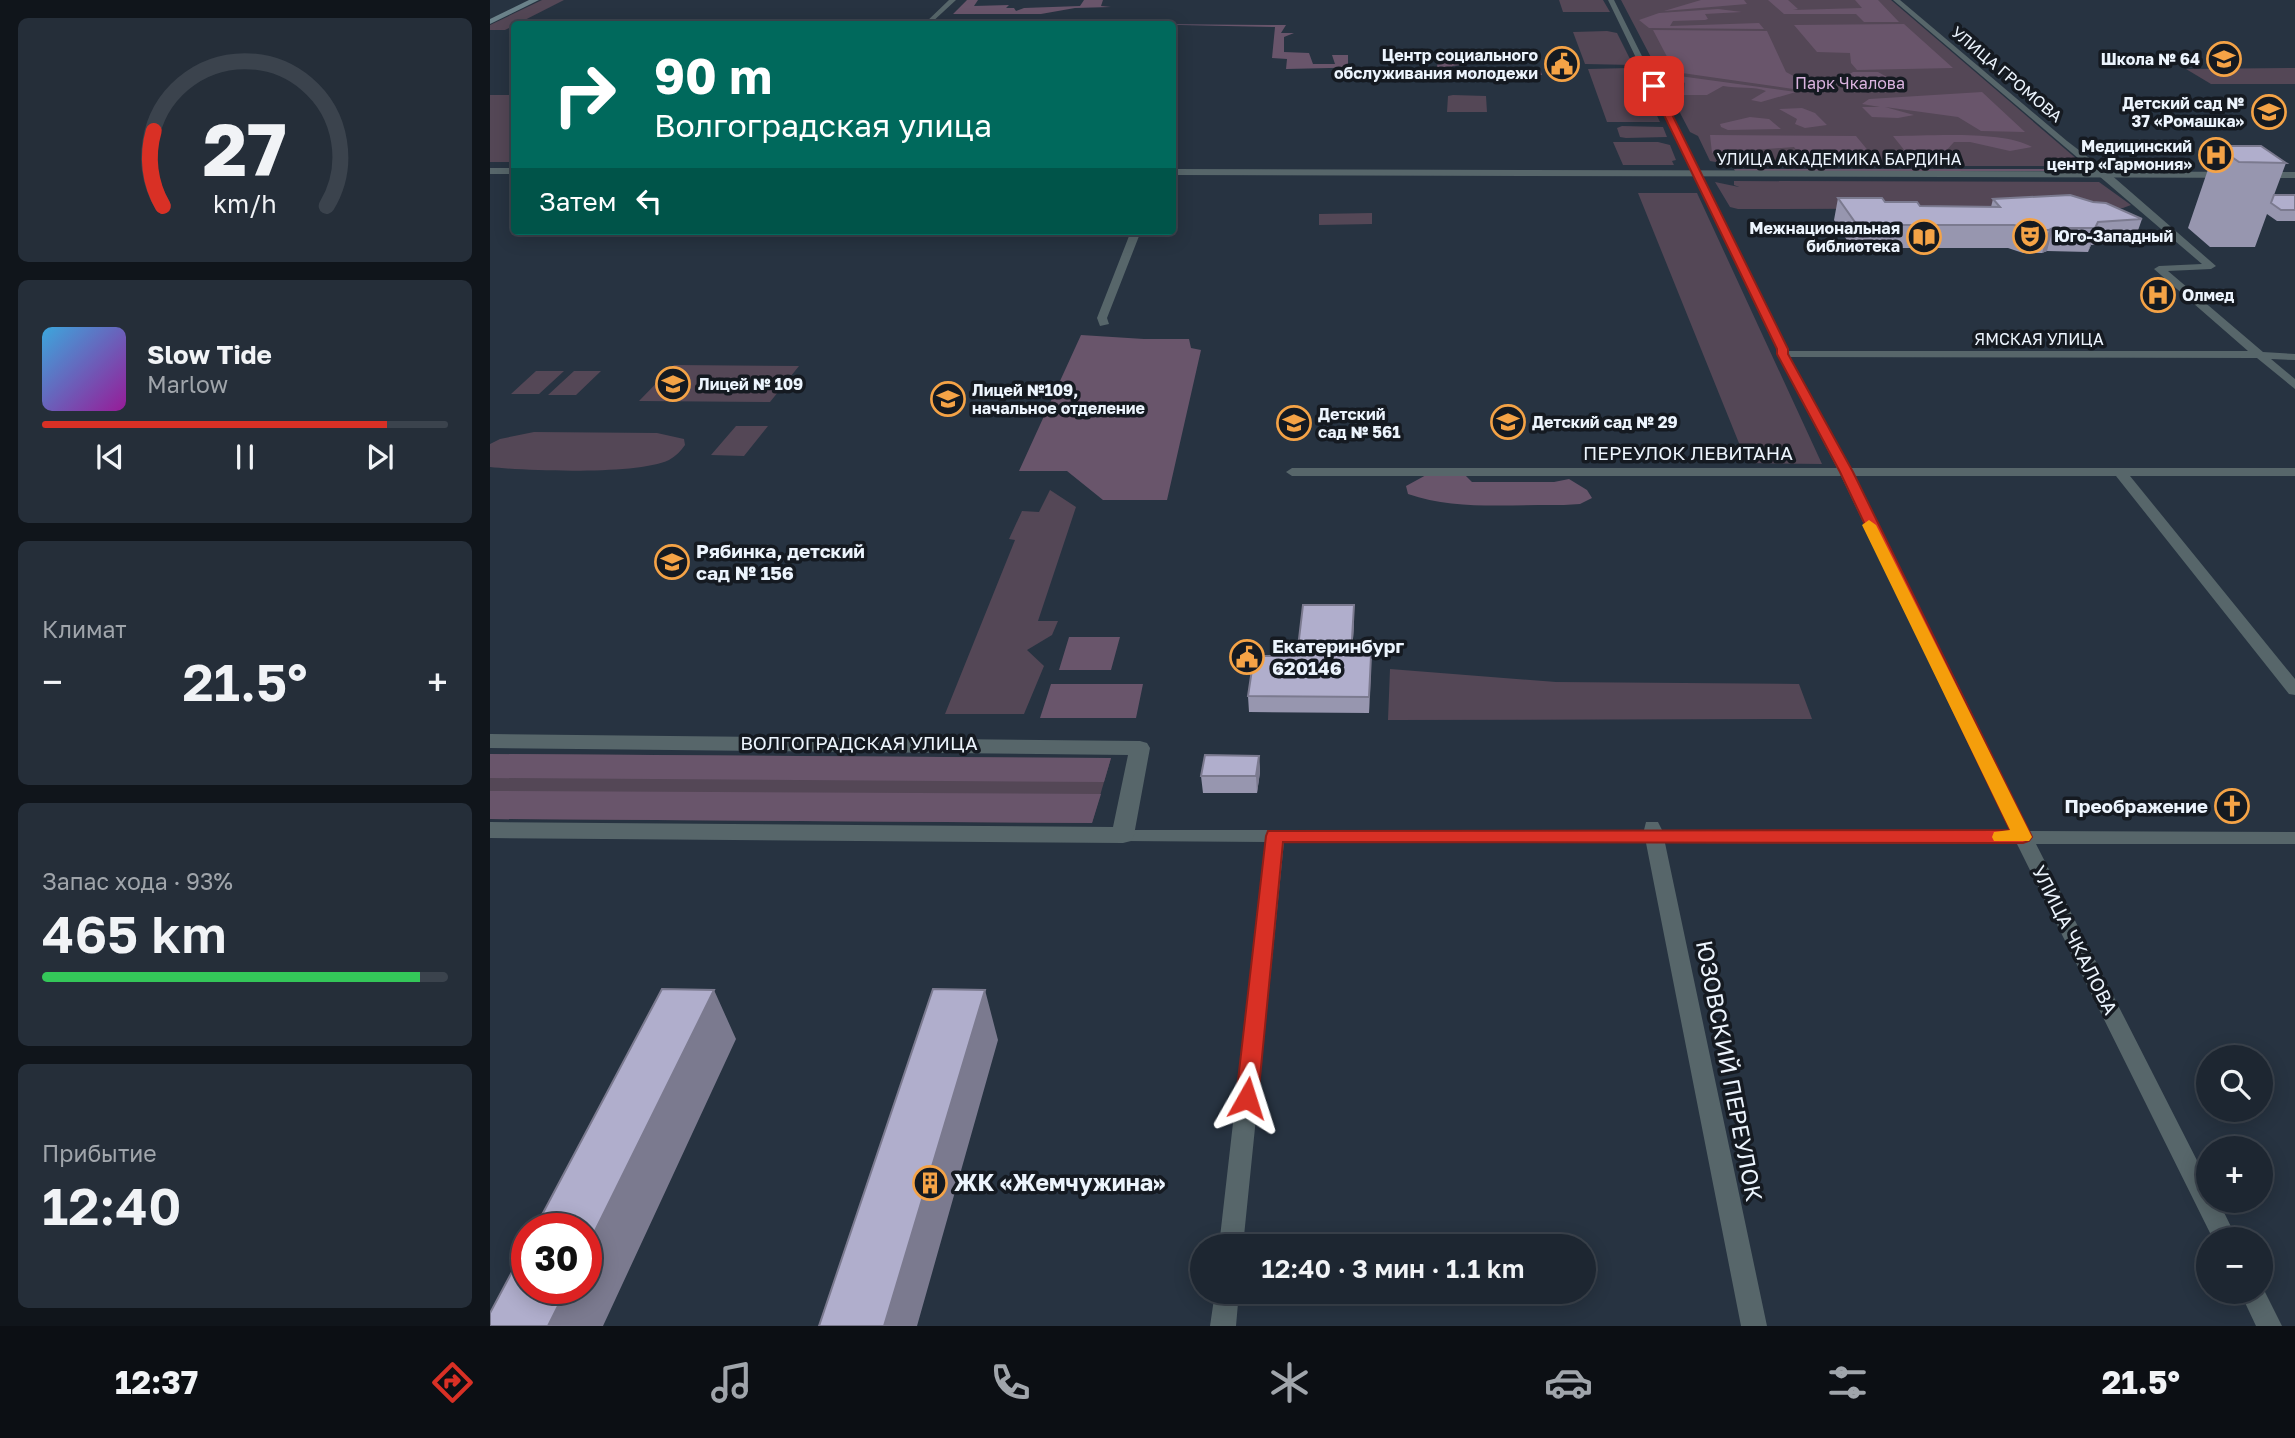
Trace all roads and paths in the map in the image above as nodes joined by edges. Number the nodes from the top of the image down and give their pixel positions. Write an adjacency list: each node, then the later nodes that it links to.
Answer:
1 (535, 0): 6 (main road)
2 (953, 0): 5 (street)
3 (1611, 0): 10 (street, УЛИЦА ЧКАЛОВА)
4 (1896, 0): 11 (street, УЛИЦА ГРОМОВА)
5 (930, 21)
6 (490, 22)
7 (490, 171): 8 (street)
8 (511, 171)
9 (1176, 172): 10 (street, УЛИЦА АКАДЕМИКА БАРДИНА)
10 (1696, 174): 11 (street, УЛИЦА АКАДЕМИКА БАРДИНА); 15 (street, УЛИЦА ЧКАЛОВА)
11 (2106, 174): 12 (street, УЛИЦА АКАДЕМИКА БАРДИНА); 16 (street, УЛИЦА ГРОМОВА)
12 (2295, 175)
13 (1134, 235): 14 (street)
14 (1104, 324)
15 (1783, 354): 16 (street, ЯМСКАЯ УЛИЦА); 22 (street, УЛИЦА ЧКАЛОВА)
16 (2263, 356): 17 (street, ЯМСКАЯ УЛИЦА); 18 (street, УЛИЦА ГРОМОВА)
17 (2295, 357)
18 (2295, 385)
19 (2119, 471): 20 (street, ПЕРЕУЛОК ЛЕВИТАНА); 22 (street, ПЕРЕУЛОК ЛЕВИТАНА); 23 (street)
20 (2295, 471)
21 (1292, 472): 22 (street, ПЕРЕУЛОК ЛЕВИТАНА)
22 (1846, 472): 29 (street, УЛИЦА ЧКАЛОВА)
23 (2295, 690)
24 (490, 741): 27 (street, ВОЛГОГРАДСКАЯ УЛИЦА)
25 (490, 830): 27 (street)
26 (1654, 832): 28 (street); 29 (street); 36 (street, ЮЗОВСКИЙ ПЕРЕУЛОК)
27 (1122, 835): 28 (street)
28 (1275, 836): 32 (street)
29 (2023, 837): 30 (street); 31 (street, УЛИЦА ЧКАЛОВА)
30 (2295, 838)
31 (2219, 1227)
32 (1232, 1234)
33 (1226, 1304): 35 (street)
34 (2258, 1304): 37 (street)
35 (1223, 1326)
36 (1754, 1326)
37 (2269, 1326)

